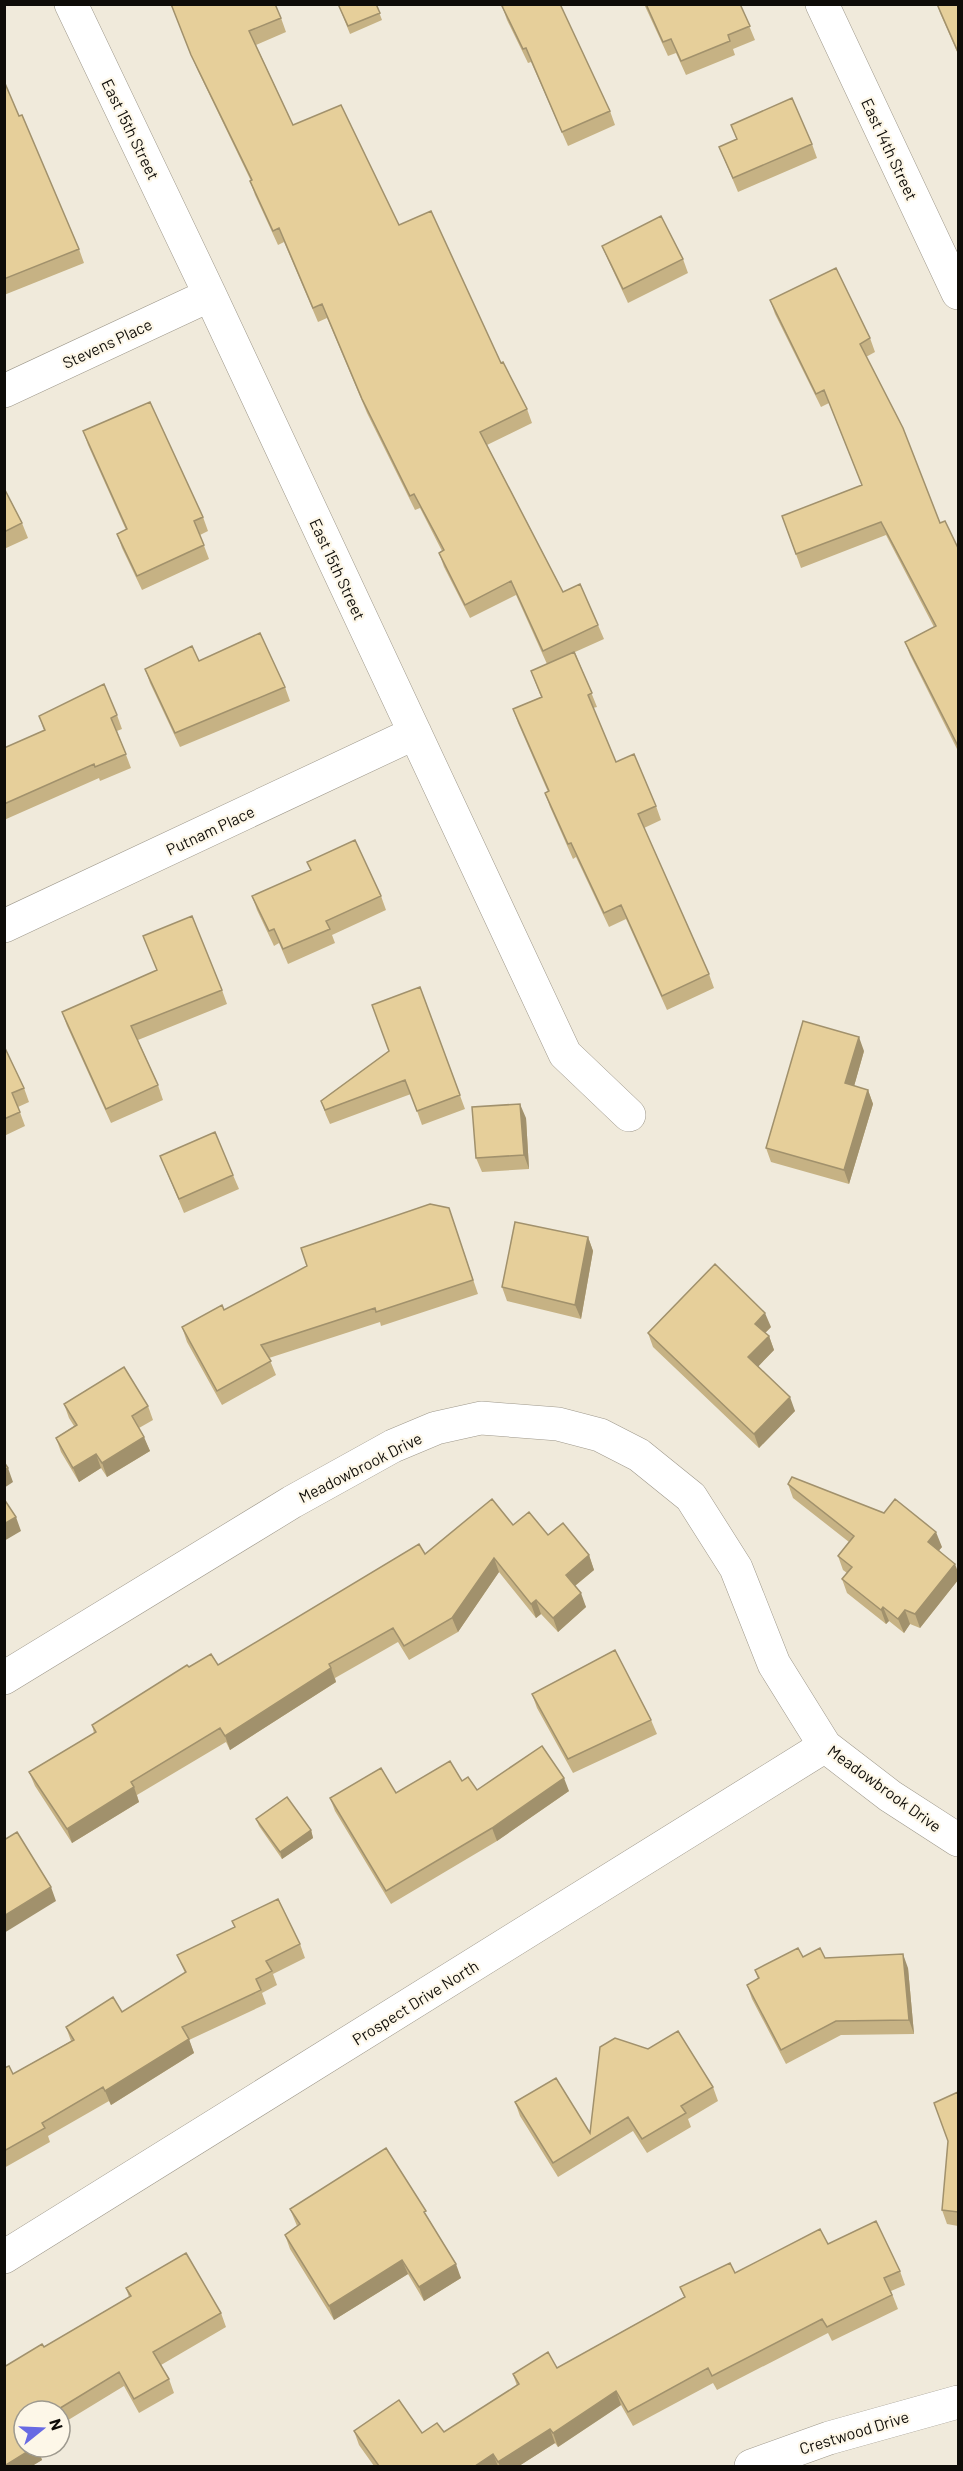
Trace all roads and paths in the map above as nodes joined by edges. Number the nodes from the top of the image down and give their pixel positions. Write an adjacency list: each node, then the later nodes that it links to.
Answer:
1 (71, 4): 4 (street, East 15th Street)
2 (822, 4): 3 (street, East 14th Street)
3 (958, 293)
4 (210, 294): 5 (street, Stevens Place); 6 (street, East 15th Street)
5 (4, 391)
6 (415, 733): 7 (street, Putnam Place); 8 (street, East 15th Street)
7 (4, 926)
8 (629, 1115)
9 (4, 1677): 10 (street, Meadowbrook Drive)
10 (825, 1746): 11 (street, Meadowbrook Drive); 12 (street, Prospect Drive North)
11 (958, 1840)
12 (4, 2257)
13 (958, 2402): 14 (street, Crestwood Drive)
14 (751, 2466)

